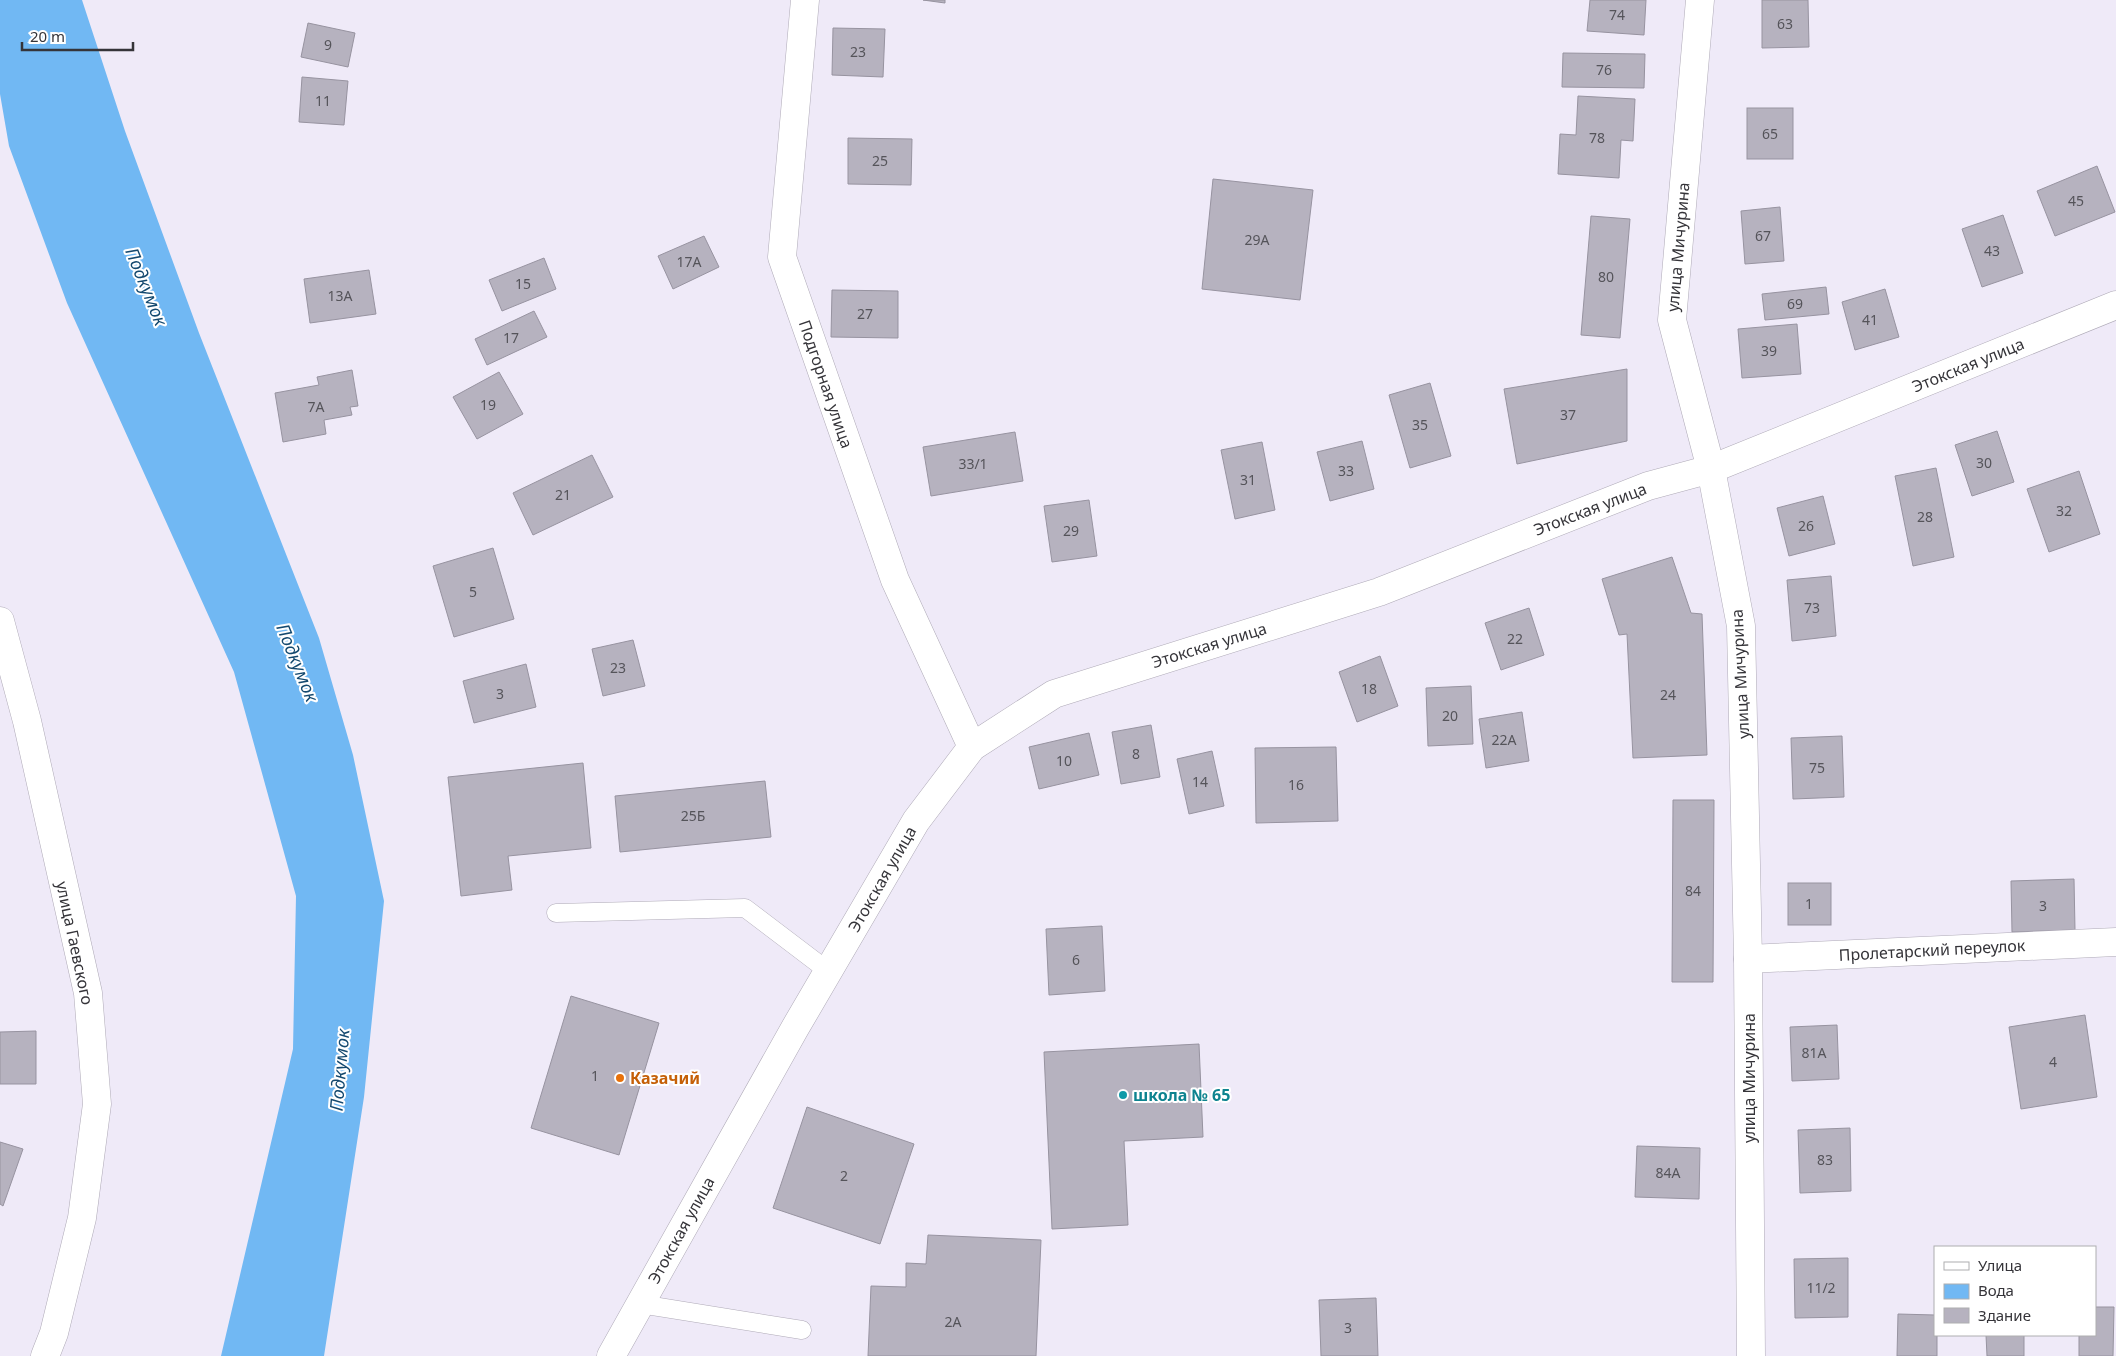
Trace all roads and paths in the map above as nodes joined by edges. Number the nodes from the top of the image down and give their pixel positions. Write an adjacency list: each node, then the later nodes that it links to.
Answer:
1 (806, 0): 6 (street, Подгорная улица)
2 (1700, 0): 4 (street, улица Мичурина)
3 (2116, 305): 4 (street, Этокская улица)
4 (1711, 469): 6 (street, Этокская улица); 9 (street, улица Мичурина)
5 (0, 621): 13 (street, улица Гаевского)
6 (972, 747): 10 (street, Этокская улица)
7 (556, 913): 10 (lane)
8 (2116, 942): 9 (street, Пролетарский переулок)
9 (1748, 959): 15 (street, улица Мичурина)
10 (828, 971): 11 (street, Этокская улица)
11 (640, 1304): 12 (lane); 14 (street, Этокская улица)
12 (802, 1330)
13 (44, 1356)
14 (611, 1356)
15 (1751, 1356)

